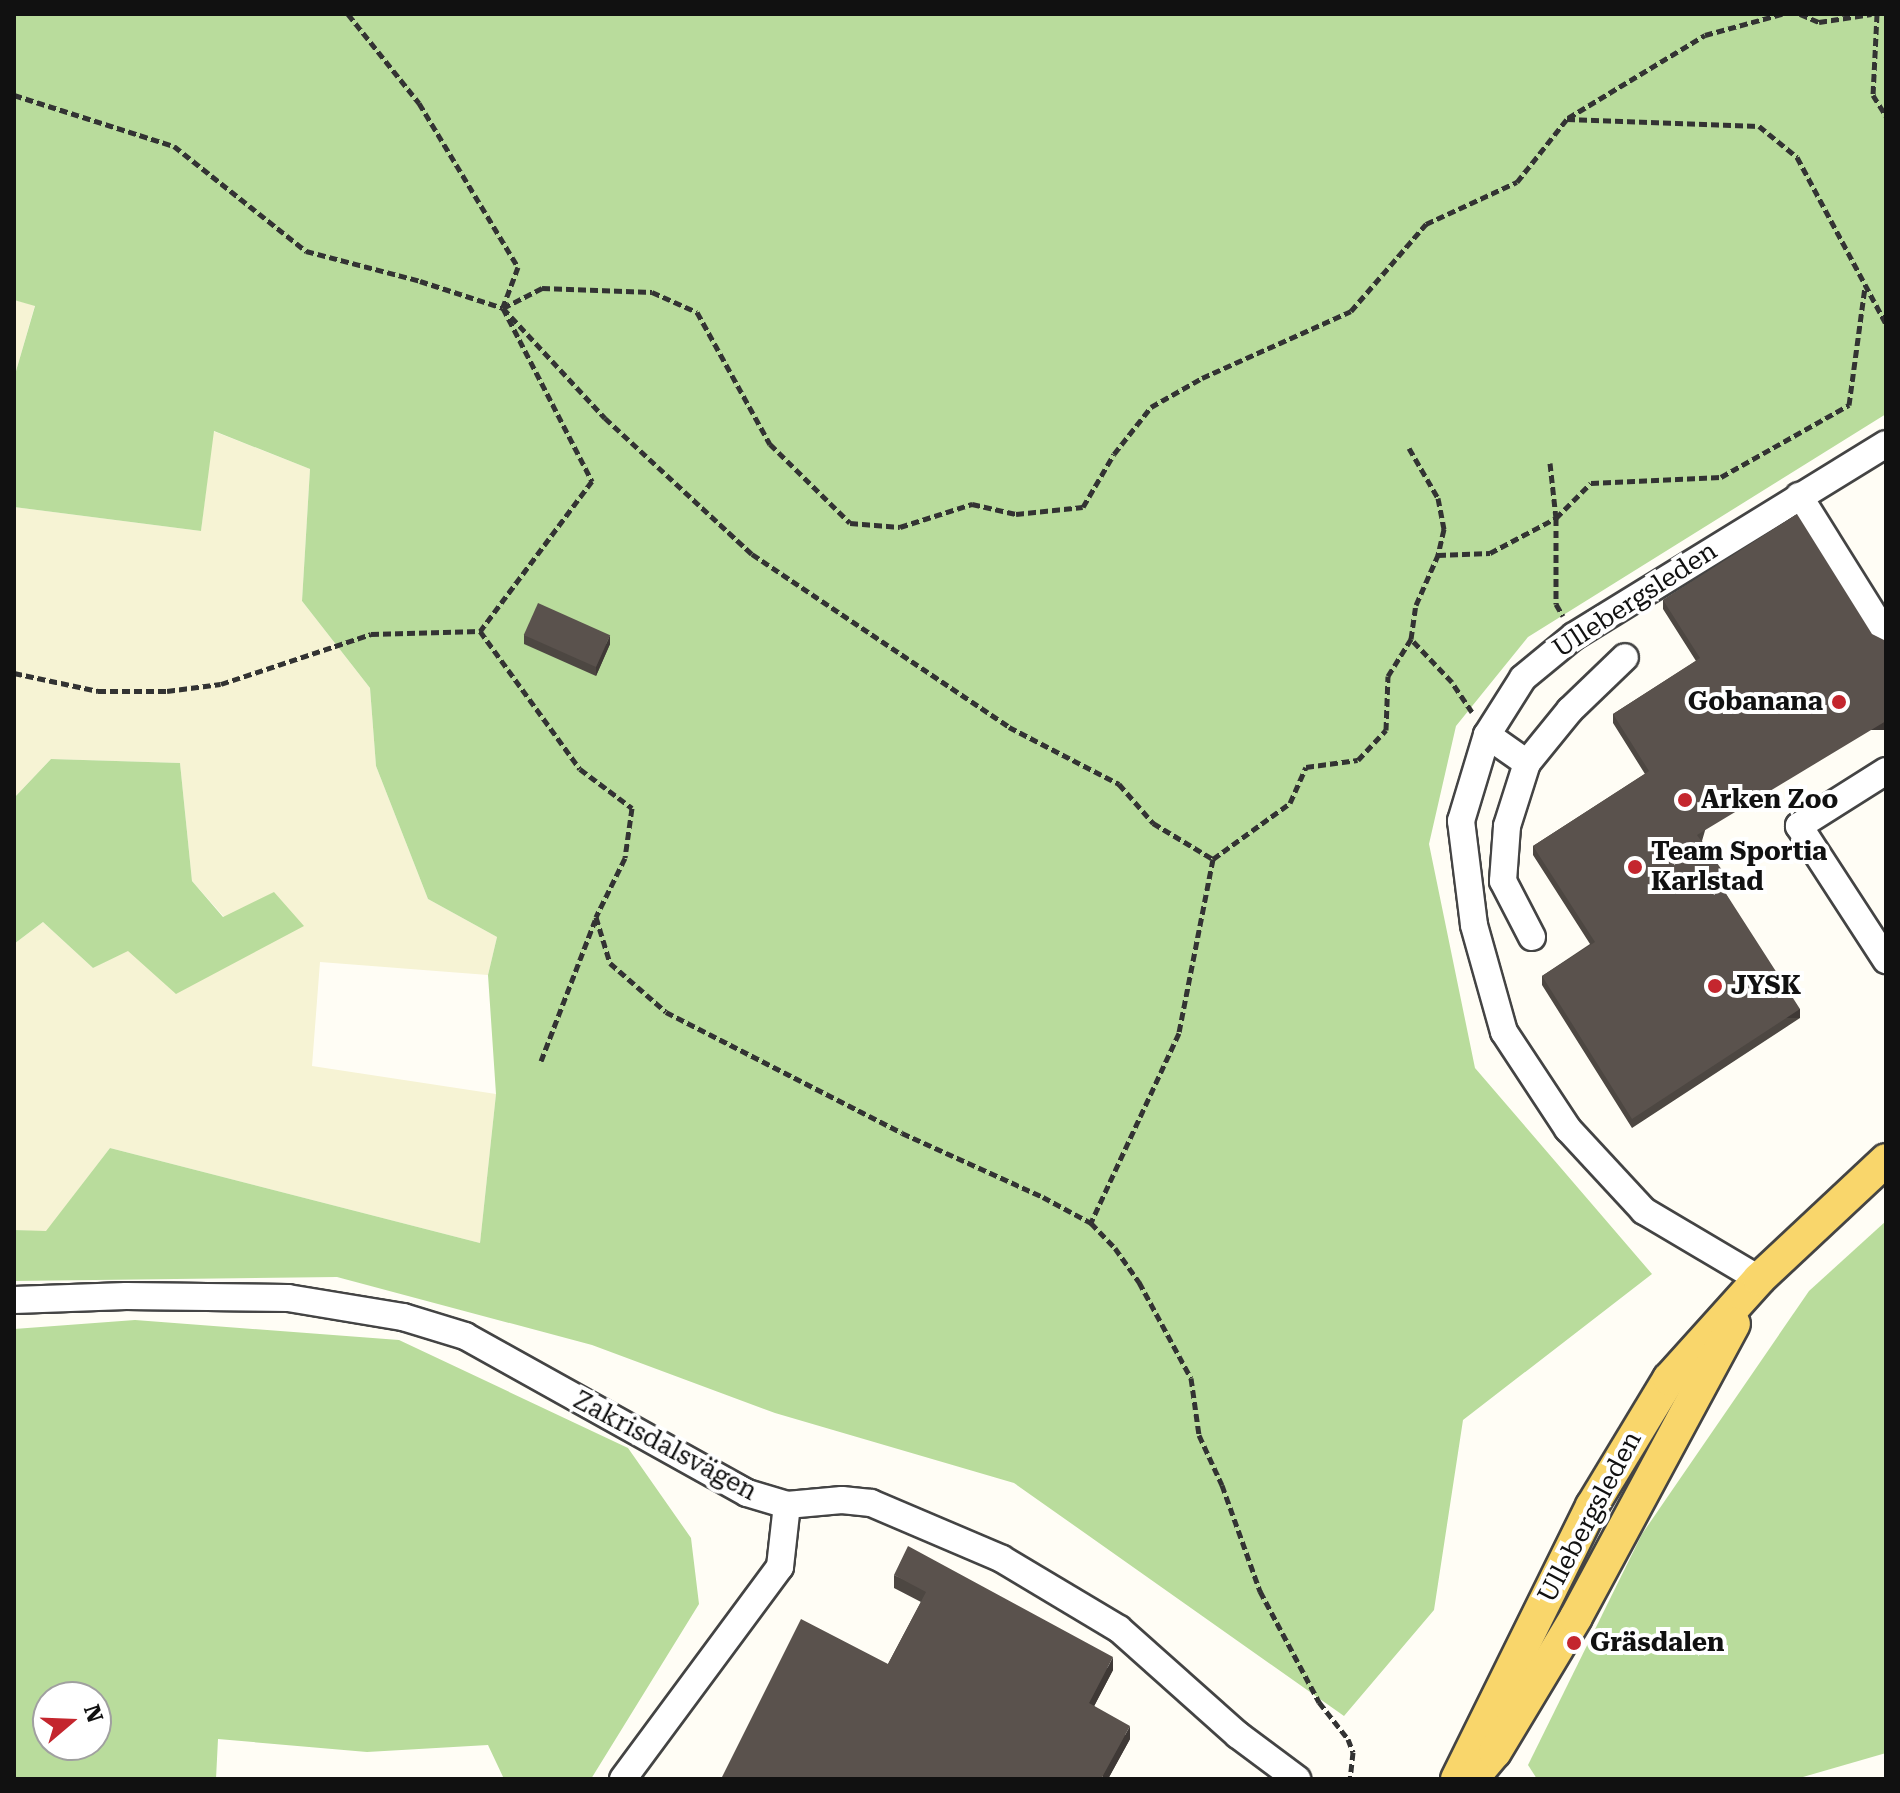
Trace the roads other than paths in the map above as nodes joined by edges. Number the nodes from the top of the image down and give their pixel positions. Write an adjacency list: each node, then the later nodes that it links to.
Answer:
1 (1886, 444): 2 (street, Ullebergsleden)
2 (1799, 496): 3 (street); 5 (street, Ullebergsleden)
3 (1886, 635)
4 (1625, 657): 6 (street)
5 (1487, 735): 6 (street); 11 (street, Ullebergsleden)
6 (1527, 763): 8 (street)
7 (1886, 771): 9 (street)
8 (1532, 937)
9 (1886, 960)
10 (1886, 1160): 11 (main road, Ullebergsleden)
11 (1759, 1279): 16 (main road, Ullebergsleden); 17 (main road, Ullebergsleden)
12 (14, 1300): 13 (street, Zakrisdalsvägen)
13 (787, 1505): 14 (street); 15 (street, Zakrisdalsvägen)
14 (623, 1779)
15 (1297, 1779)
16 (1457, 1779)
17 (1472, 1779)

